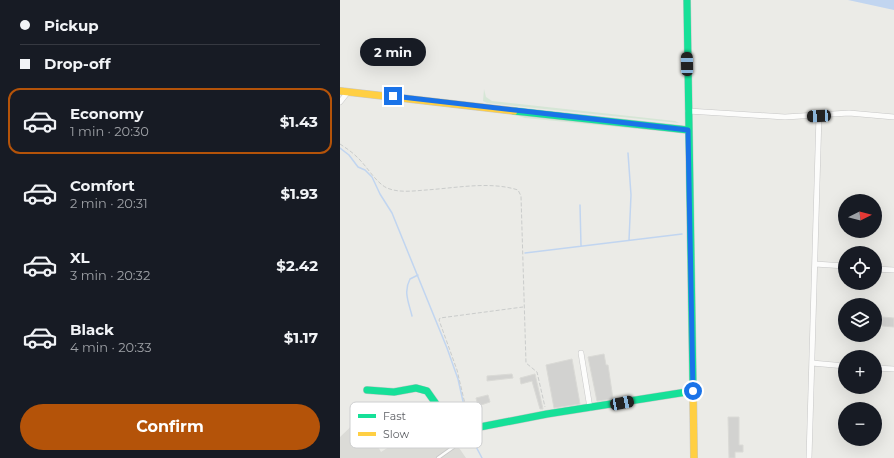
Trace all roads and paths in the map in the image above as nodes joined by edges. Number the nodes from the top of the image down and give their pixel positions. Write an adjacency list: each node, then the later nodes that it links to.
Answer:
1 (686, 0): 5 (main road)
2 (340, 91): 3 (main road)
3 (348, 92): 4 (street); 8 (main road)
4 (340, 102)
5 (688, 111): 6 (street); 8 (main road)
6 (819, 116): 7 (street); 10 (street)
7 (894, 117)
8 (688, 130): 21 (main road)
9 (340, 144): 14 (path)
10 (815, 264): 11 (street); 16 (street)
11 (838, 266)
12 (882, 269): 13 (street)
13 (894, 270)
14 (524, 307): 23 (path); 25 (path)
15 (581, 353): 24 (street)
16 (812, 363): 17 (street); 30 (street)
17 (838, 365)
18 (882, 368): 19 (street)
19 (894, 369)
20 (367, 390): 22 (main road)
21 (693, 391): 24 (main road); 29 (main road)
22 (435, 402)
23 (465, 402)
24 (590, 408): 25 (main road)
25 (547, 414): 26 (main road)
26 (482, 427)
27 (451, 448): 28 (lane)
28 (438, 458)
29 (694, 458)
30 (810, 458)

